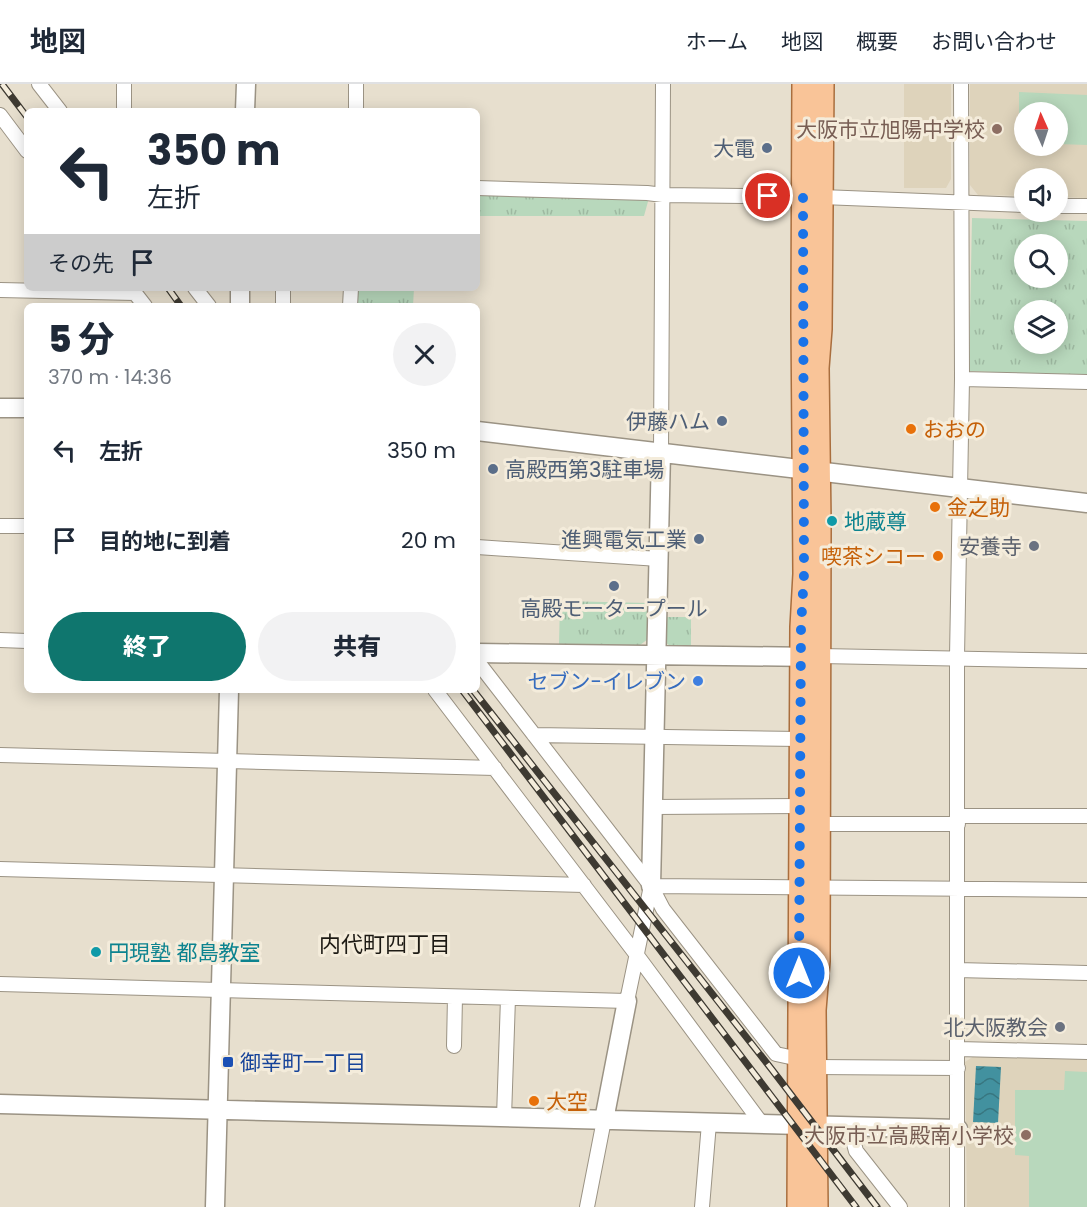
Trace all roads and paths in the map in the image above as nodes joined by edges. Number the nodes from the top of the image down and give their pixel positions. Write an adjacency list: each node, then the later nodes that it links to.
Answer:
1 (39, 84): 9 (street)
2 (124, 84): 10 (street)
3 (246, 84): 11 (street)
4 (356, 84): 12 (street)
5 (663, 84): 16 (street)
6 (803, 84): 17 (main road)
7 (823, 84): 17 (main road)
8 (961, 84): 18 (street)
9 (58, 108)
10 (124, 108)
11 (245, 108)
12 (356, 108)
13 (0, 115): 14 (street)
14 (24, 147)
15 (480, 188): 16 (street)
16 (663, 195): 17 (street); 31 (street)
17 (813, 197): 18 (street); 32 (main road)
18 (960, 203): 19 (street); 26 (street)
19 (1014, 205)
20 (1068, 206): 21 (street)
21 (1087, 206)
22 (0, 290): 23 (street)
23 (24, 290)
24 (197, 291): 25 (street)
25 (207, 303)
26 (962, 379): 27 (street); 33 (street)
27 (1087, 382)
28 (0, 408): 29 (street)
29 (24, 408)
30 (480, 431): 31 (street)
31 (661, 452): 32 (street); 38 (street)
32 (812, 471): 33 (street); 43 (main road)
33 (959, 487): 34 (street); 44 (street)
34 (1087, 503)
35 (0, 526): 36 (street)
36 (24, 526)
37 (480, 547): 38 (street)
38 (659, 559): 42 (street)
39 (0, 640): 40 (street)
40 (24, 641)
41 (480, 653): 42 (street)
42 (656, 655): 43 (street); 50 (street)
43 (810, 657): 44 (street); 51 (main road); 59 (main road)
44 (957, 657): 45 (street); 58 (street)
45 (1087, 661)
46 (480, 665): 49 (street)
47 (229, 693): 53 (street)
48 (437, 693): 54 (street)
49 (534, 735): 50 (street); 63 (street)
50 (655, 737): 51 (street); 56 (street)
51 (801, 739): 55 (main road)
52 (0, 755): 53 (street)
53 (227, 761): 54 (street); 61 (street)
54 (495, 768): 62 (street)
55 (800, 806): 56 (street); 64 (main road)
56 (653, 807): 63 (street)
57 (1087, 816): 58 (street)
58 (958, 820): 59 (street); 65 (street)
59 (819, 824): 64 (main road)
60 (0, 869): 61 (street)
61 (224, 875): 62 (street); 71 (street)
62 (584, 885): 67 (street)
63 (651, 886): 64 (street); 67 (street); 78 (street)
64 (809, 887): 65 (street); 78 (main road)
65 (958, 890): 66 (street); 68 (street)
66 (1087, 890)
67 (636, 954): 74 (street); 85 (street)
68 (957, 970): 69 (street); 76 (street)
69 (1087, 973)
70 (0, 984): 71 (street)
71 (221, 990): 72 (street); 81 (street)
72 (455, 997): 73 (street); 75 (street)
73 (508, 998): 74 (street); 82 (street)
74 (627, 1001): 83 (street)
75 (454, 1046)
76 (958, 1049): 77 (street); 79 (street)
77 (1087, 1052)
78 (807, 1063): 79 (street); 86 (main road)
79 (958, 1068): 88 (street)
80 (0, 1104): 81 (street)
81 (218, 1109): 82 (street); 89 (street)
82 (504, 1117): 83 (street)
83 (604, 1120): 84 (street); 90 (street)
84 (709, 1123): 85 (street); 91 (street)
85 (762, 1124): 86 (street)
86 (808, 1125): 87 (street); 92 (main road); 93 (main road)
87 (849, 1126): 88 (street); 94 (street)
88 (958, 1129): 95 (street)
89 (215, 1207)
90 (587, 1207)
91 (702, 1207)
92 (798, 1207)
93 (817, 1207)
94 (900, 1207)
95 (957, 1207)

